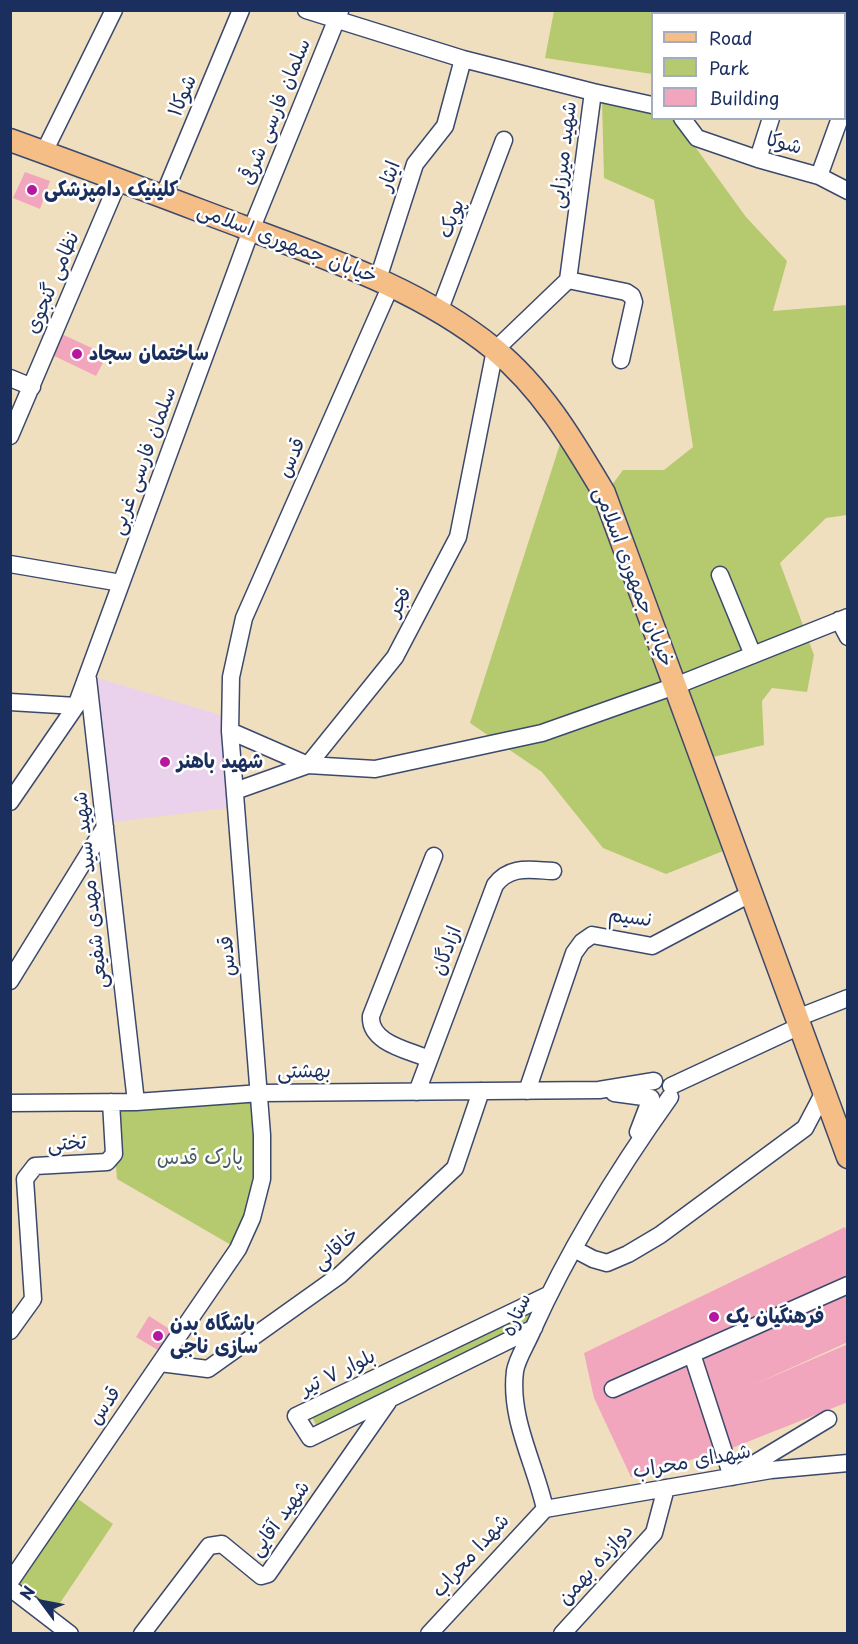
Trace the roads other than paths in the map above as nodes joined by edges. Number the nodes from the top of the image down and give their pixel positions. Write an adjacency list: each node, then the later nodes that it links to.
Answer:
1 (114, 10): 13 (street)
2 (241, 10): 18 (street, شوکا۱)
3 (306, 10): 4 (street)
4 (338, 15): 5 (street, شهید میرزایی); 19 (street, سلمان فارسی شرقی)
5 (463, 59): 6 (street, شهید میرزایی); 21 (street, ایثار)
6 (593, 92): 7 (street); 20 (street, شهید میرزایی)
7 (651, 105)
8 (684, 120): 14 (street, شوکا)
9 (770, 120): 14 (street)
10 (839, 120): 15 (street)
11 (10, 140): 13 (main road, خیابان جمهوری اسلامی)
12 (504, 140): 22 (street, پوپک)
13 (44, 152): 16 (main road, خیابان جمهوری اسلامی)
14 (758, 159): 15 (street, شوکا)
15 (819, 176): 17 (street, شوکا)
16 (119, 180): 18 (main road, خیابان جمهوری اسلامی); 26 (street, نظامی گنجوی)
17 (848, 191)
18 (163, 197): 19 (main road, خیابان جمهوری اسلامی)
19 (251, 230): 21 (main road, خیابان جمهوری اسلامی); 30 (street, سلمان فارسی غربی)
20 (568, 280): 23 (street); 24 (street)
21 (385, 282): 22 (main road, خیابان جمهوری اسلامی); 38 (street, قدس)
22 (439, 312): 23 (main road, خیابان جمهوری اسلامی)
23 (495, 350): 35 (main road, خیابان جمهوری اسلامی); 39 (street, فجر)
24 (621, 360)
25 (10, 378): 26 (street)
26 (32, 387): 27 (street, نظامی گنجوی)
27 (10, 436)
28 (10, 564): 30 (street)
29 (720, 575): 33 (street)
30 (121, 583): 34 (street, سلمان فارسی غربی)
31 (843, 618): 32 (street); 33 (street)
32 (848, 637)
33 (753, 655): 35 (street)
34 (88, 675): 37 (street, سلمان فارسی غربی); 42 (street, شهید سید مهدی شفیعی)
35 (675, 686): 39 (street); 45 (main road, خیابان جمهوری اسلامی)
36 (10, 702): 37 (street)
37 (76, 706): 41 (street, سلمان فارسی غربی)
38 (230, 731): 39 (street); 40 (street, قدس)
39 (308, 765): 40 (street)
40 (235, 791): 56 (street, قدس)
41 (10, 802)
42 (105, 827): 46 (street); 58 (street, شهید سید مهدی شفیعی)
43 (434, 856): 49 (street)
44 (553, 871): 49 (street, ازادگان)
45 (750, 894): 48 (main road, خیابان جمهوری اسلامی); 52 (street, نسیم)
46 (10, 981)
47 (848, 998): 48 (street)
48 (799, 1022): 53 (street); 55 (main road, خیابان جمهوری اسلامی)
49 (429, 1059): 54 (street, ازادگان)
50 (652, 1090): 52 (street, بهشتی); 53 (street, بهشتی); 60 (street)
51 (481, 1091): 52 (street, بهشتی); 54 (street, بهشتی); 68 (street, خاقانی)
52 (527, 1091)
53 (671, 1091): 60 (street)
54 (417, 1092): 56 (street, بهشتی)
55 (824, 1092): 61 (main road, خیابان جمهوری اسلامی); 62 (street)
56 (261, 1093): 58 (street, بهشتی); 68 (street, قدس)
57 (111, 1102): 58 (street, بهشتی); 59 (street, بهشتی); 66 (street, تختی)
58 (135, 1102)
59 (10, 1104)
60 (629, 1154): 62 (street, ستاره)
61 (848, 1157)
62 (574, 1250): 64 (street, ستاره)
63 (848, 1285): 67 (street)
64 (548, 1295): 65 (street, ستاره); 70 (street, بلوار ۷ تیر)
65 (534, 1328): 70 (street, بلوار ۷ تیر); 75 (street, ستاره)
66 (10, 1331)
67 (692, 1354): 69 (street); 73 (street)
68 (160, 1364): 76 (street, قدس)
69 (613, 1389)
70 (390, 1399): 79 (street, شهید آقایی)
71 (828, 1419): 73 (street)
72 (848, 1463): 73 (street, شهدای محراب)
73 (732, 1477): 74 (street, شهدای محراب)
74 (666, 1488): 75 (street, شهدای محراب); 81 (street, دوازده بهمن)
75 (545, 1509): 80 (street, شهدا محراب)
76 (10, 1582)
77 (10, 1588): 78 (street)
78 (70, 1634)
79 (142, 1634)
80 (429, 1634)
81 (562, 1634)

